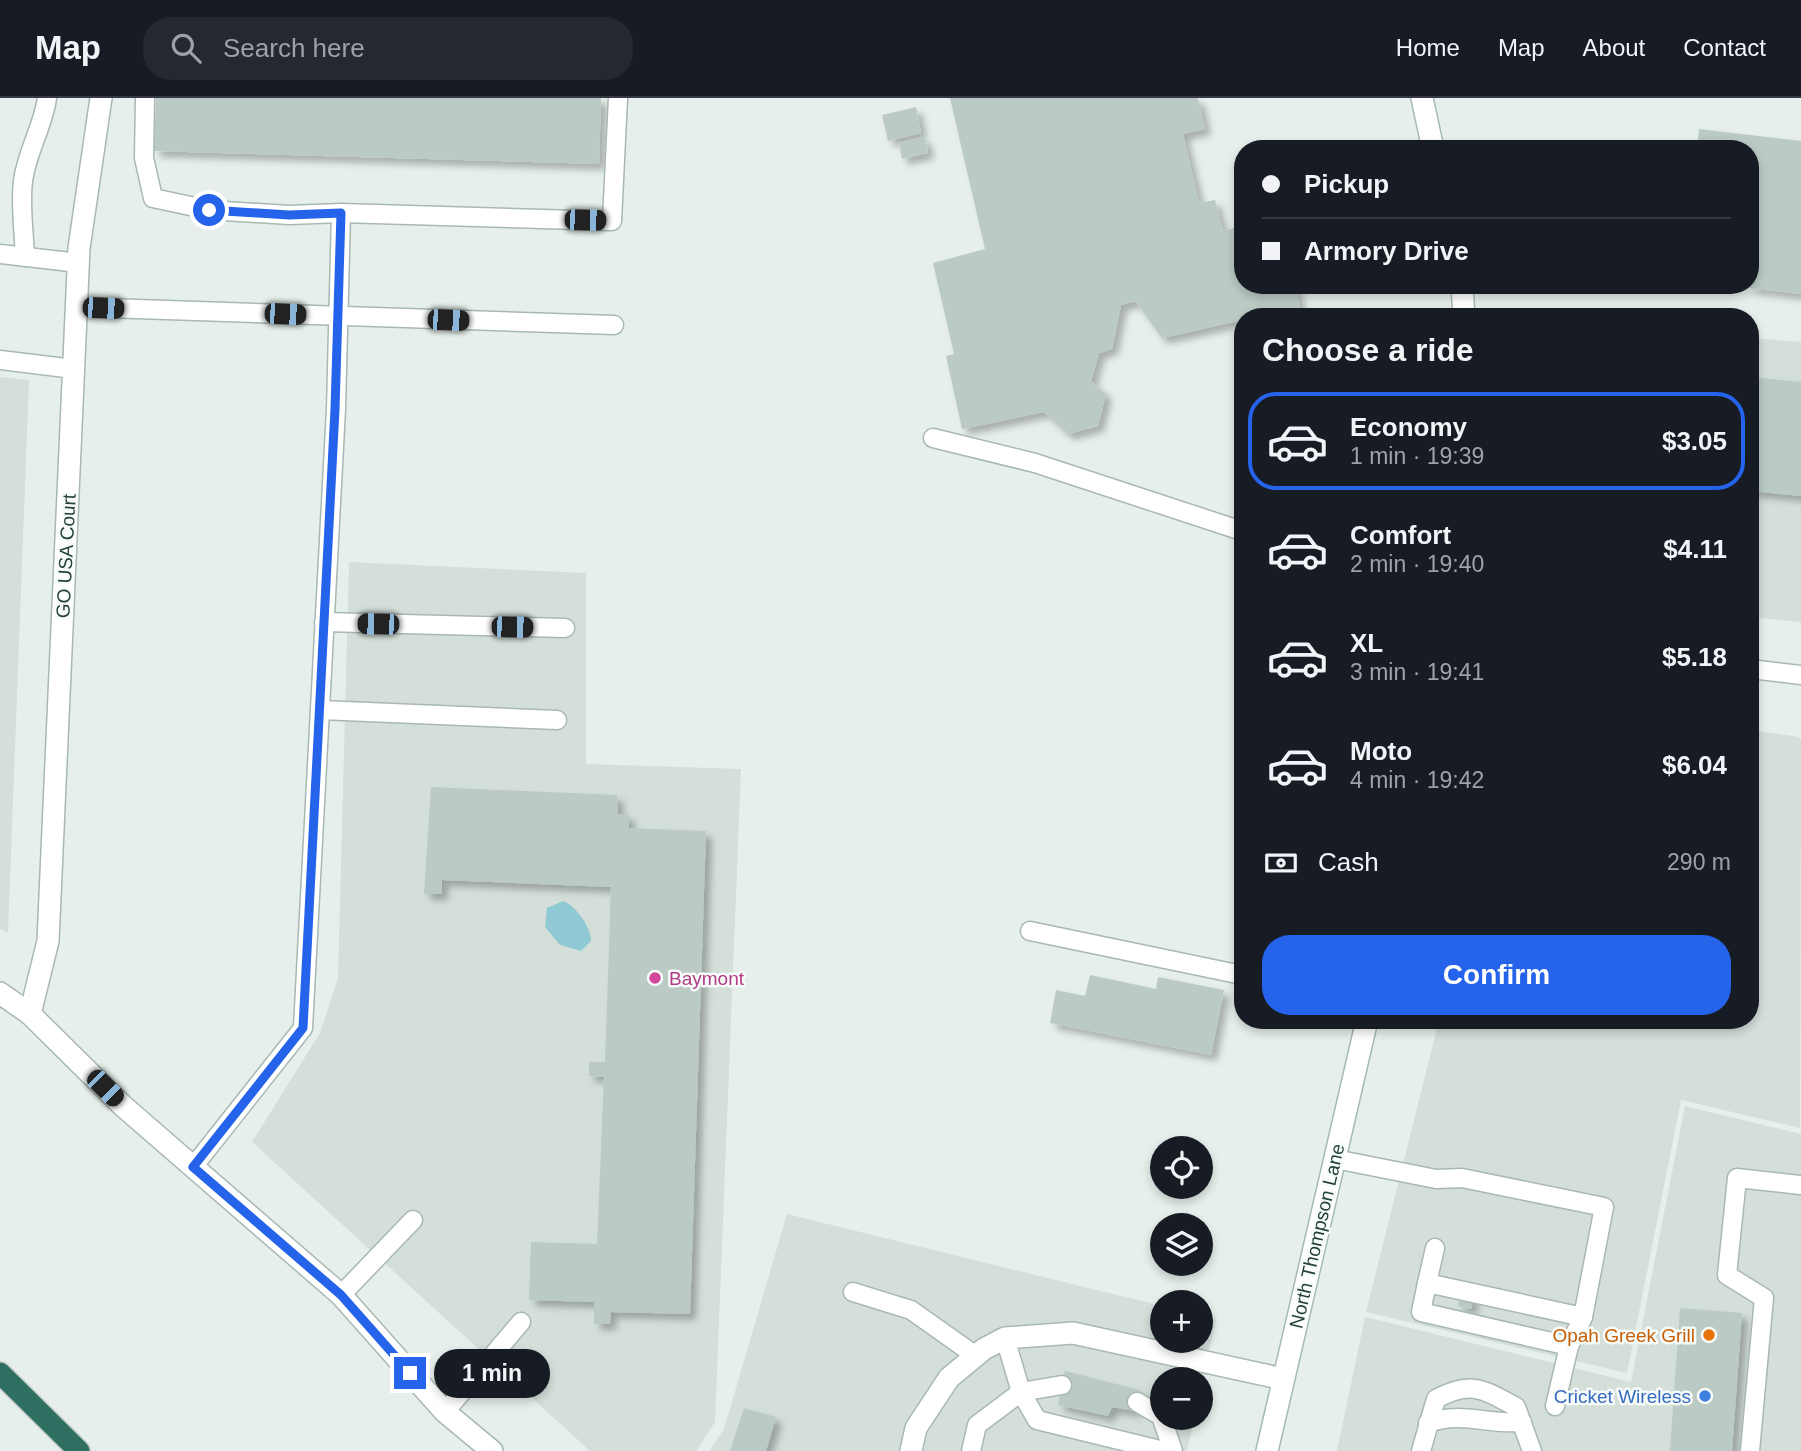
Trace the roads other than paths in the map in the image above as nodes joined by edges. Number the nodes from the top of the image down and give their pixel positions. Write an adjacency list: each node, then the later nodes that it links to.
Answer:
1 (47, 98): 9 (lane)
2 (101, 98): 10 (street, GO USA Court)
3 (145, 98): 7 (lane)
4 (618, 98): 7 (lane)
5 (1422, 98): 6 (street)
6 (1431, 140)
7 (341, 213): 12 (lane)
8 (0, 254): 9 (lane)
9 (25, 257): 10 (lane)
10 (79, 263): 11 (street, GO USA Court)
11 (77, 307): 12 (lane); 15 (street, GO USA Court)
12 (337, 316): 13 (lane); 18 (lane)
13 (614, 325)
14 (0, 360): 15 (lane)
15 (74, 369): 27 (street, GO USA Court)
16 (933, 438): 17 (lane)
17 (1234, 528)
18 (324, 622): 19 (lane); 22 (lane)
19 (565, 628)
20 (1759, 670): 21 (lane)
21 (1801, 675)
22 (320, 710): 23 (lane); 30 (lane)
23 (556, 720)
24 (1030, 932): 25 (lane)
25 (1234, 973)
26 (0, 993): 27 (street)
27 (30, 1014): 30 (street)
28 (1365, 1029): 29 (street, North Thompson Lane)
29 (1335, 1159): 37 (lane); 43 (street, North Thompson Lane)
30 (193, 1167): 36 (street)
31 (1801, 1185): 61 (lane)
32 (413, 1220): 36 (lane)
33 (1435, 1248): 34 (lane)
34 (1427, 1283): 37 (lane); 40 (lane)
35 (853, 1292): 41 (lane)
36 (341, 1295): 48 (street)
37 (1583, 1317): 40 (lane)
38 (521, 1322): 48 (lane)
39 (1005, 1338): 41 (street); 43 (street); 45 (lane)
40 (1569, 1346): 47 (lane)
41 (976, 1356): 54 (street)
42 (0, 1373): 52 (highway)
43 (1283, 1379): 58 (street, North Thompson Lane)
44 (1062, 1385): 45 (lane)
45 (1021, 1392): 51 (lane); 55 (lane)
46 (1137, 1402): 57 (lane)
47 (1555, 1406)
48 (444, 1412): 53 (street)
49 (1522, 1422): 50 (lane); 50 (lane); 60 (lane)
50 (1428, 1423): 59 (lane)
51 (1116, 1446): 56 (lane)
52 (79, 1451)
53 (492, 1451)
54 (911, 1451)
55 (971, 1451)
56 (1164, 1451)
57 (1173, 1451)
58 (1267, 1451)
59 (1421, 1451)
60 (1532, 1451)
61 (1750, 1451)

